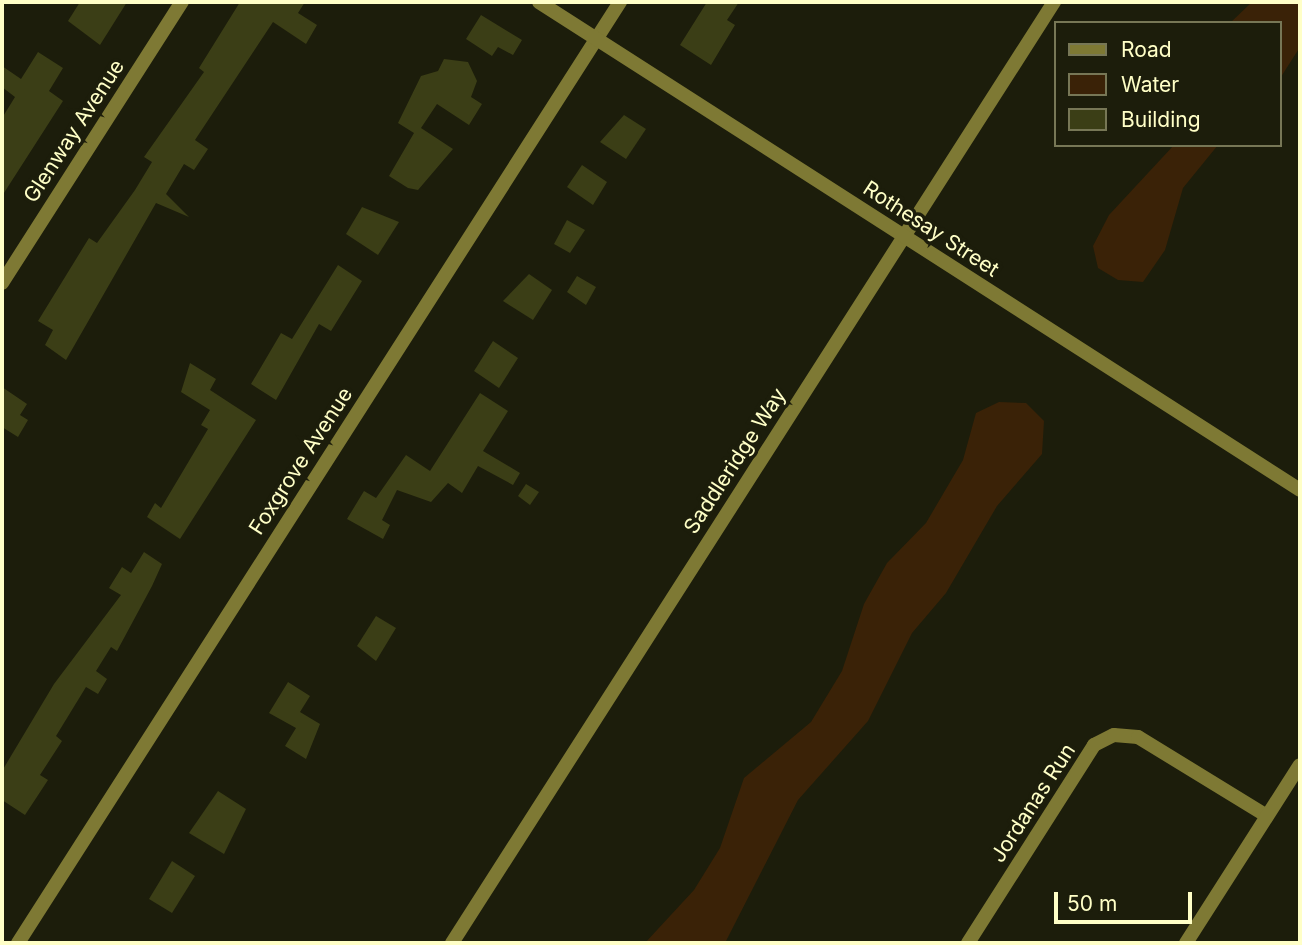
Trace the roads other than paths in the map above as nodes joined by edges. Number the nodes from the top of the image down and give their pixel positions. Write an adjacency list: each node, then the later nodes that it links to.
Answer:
1 (182, 2): 7 (street, Glenway Avenue)
2 (540, 2): 5 (street, Rothesay Street)
3 (620, 2): 5 (street, Foxgrove Avenue)
4 (1054, 2): 6 (street, Saddleridge Way)
5 (597, 38): 6 (street, Rothesay Street); 11 (street, Foxgrove Avenue)
6 (904, 237): 8 (street, Rothesay Street); 12 (street, Saddleridge Way)
7 (2, 283)
8 (1300, 490)
9 (1300, 765): 10 (street)
10 (1267, 816): 13 (street, Jordanas Run); 14 (street)
11 (18, 943)
12 (452, 943)
13 (968, 943)
14 (1186, 943)

